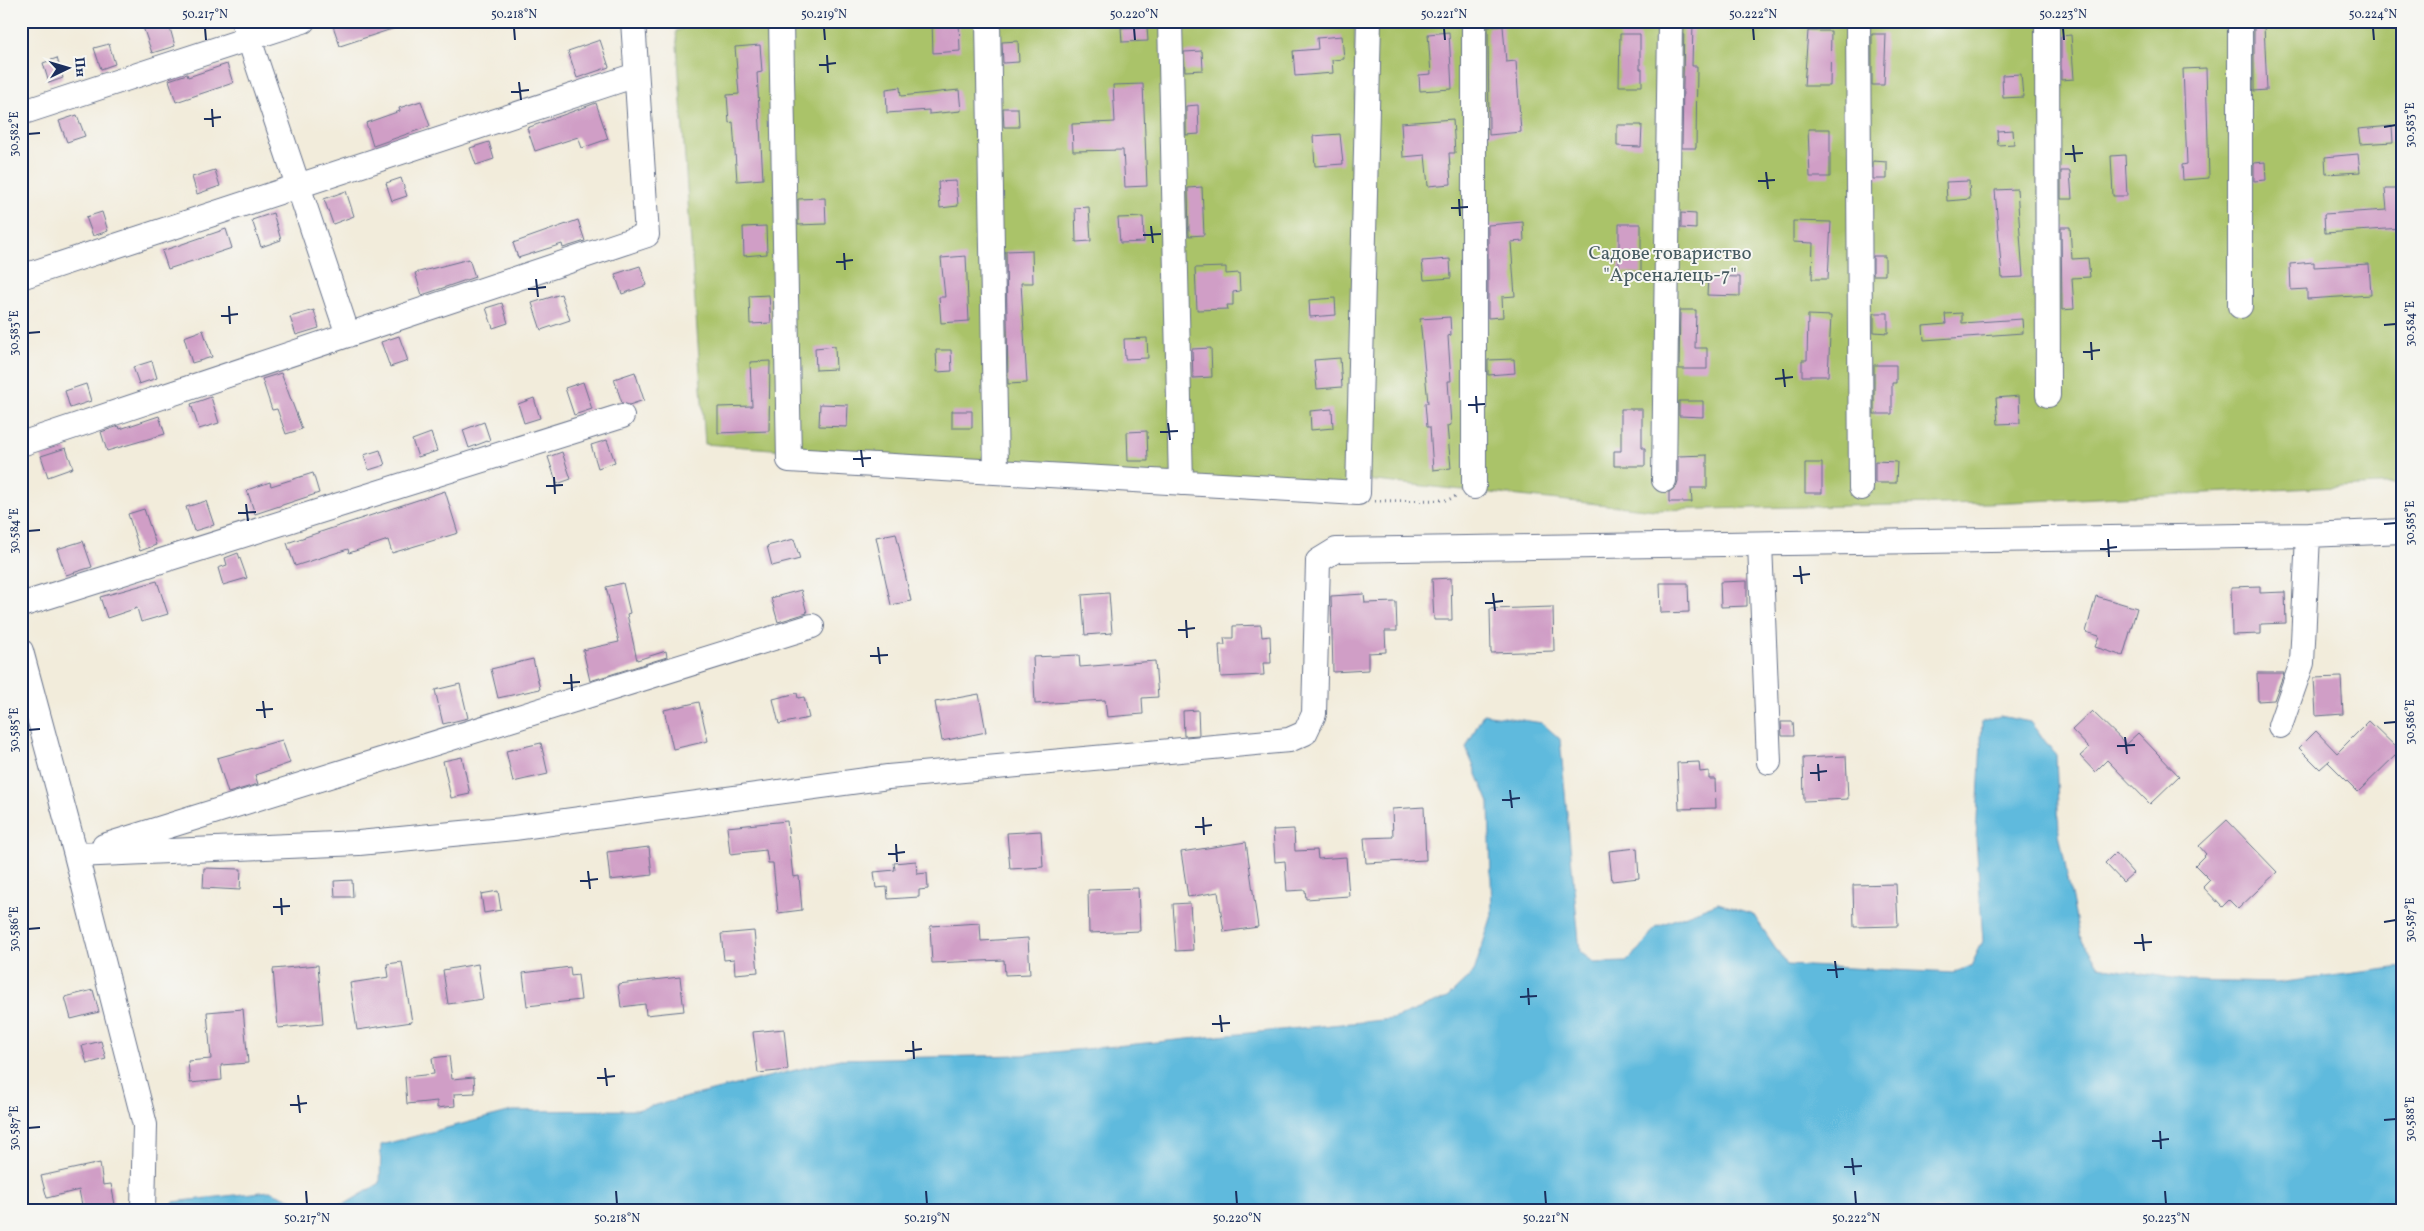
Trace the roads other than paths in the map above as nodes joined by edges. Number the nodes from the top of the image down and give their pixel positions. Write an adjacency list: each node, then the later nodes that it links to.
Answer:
1 (303, 21): 12 (street)
2 (632, 21): 13 (street)
3 (781, 21): 22 (street)
4 (988, 21): 22 (street)
5 (1170, 21): 24 (street)
6 (1369, 21): 24 (street)
7 (1474, 21): 25 (street)
8 (1670, 21): 23 (street)
9 (1858, 21): 26 (street)
10 (2047, 21): 19 (street)
11 (2240, 21): 17 (street)
12 (246, 30): 14 (street); 15 (street)
13 (636, 75): 15 (street); 18 (street)
14 (21, 113)
15 (298, 187): 16 (street); 18 (street)
16 (21, 277)
17 (2240, 306)
18 (348, 335): 21 (street)
19 (2048, 396)
20 (622, 416): 30 (street)
21 (21, 444)
22 (996, 472): 24 (street)
23 (1664, 480)
24 (1181, 483)
25 (1474, 487)
26 (1862, 488)
27 (2403, 531): 28 (street)
28 (2308, 535): 29 (street); 33 (street)
29 (1760, 544): 34 (street); 35 (street)
30 (21, 604)
31 (812, 626): 35 (street)
32 (21, 651): 35 (street)
33 (2280, 726)
34 (1769, 762)
35 (76, 855): 36 (street)
36 (142, 1210)

